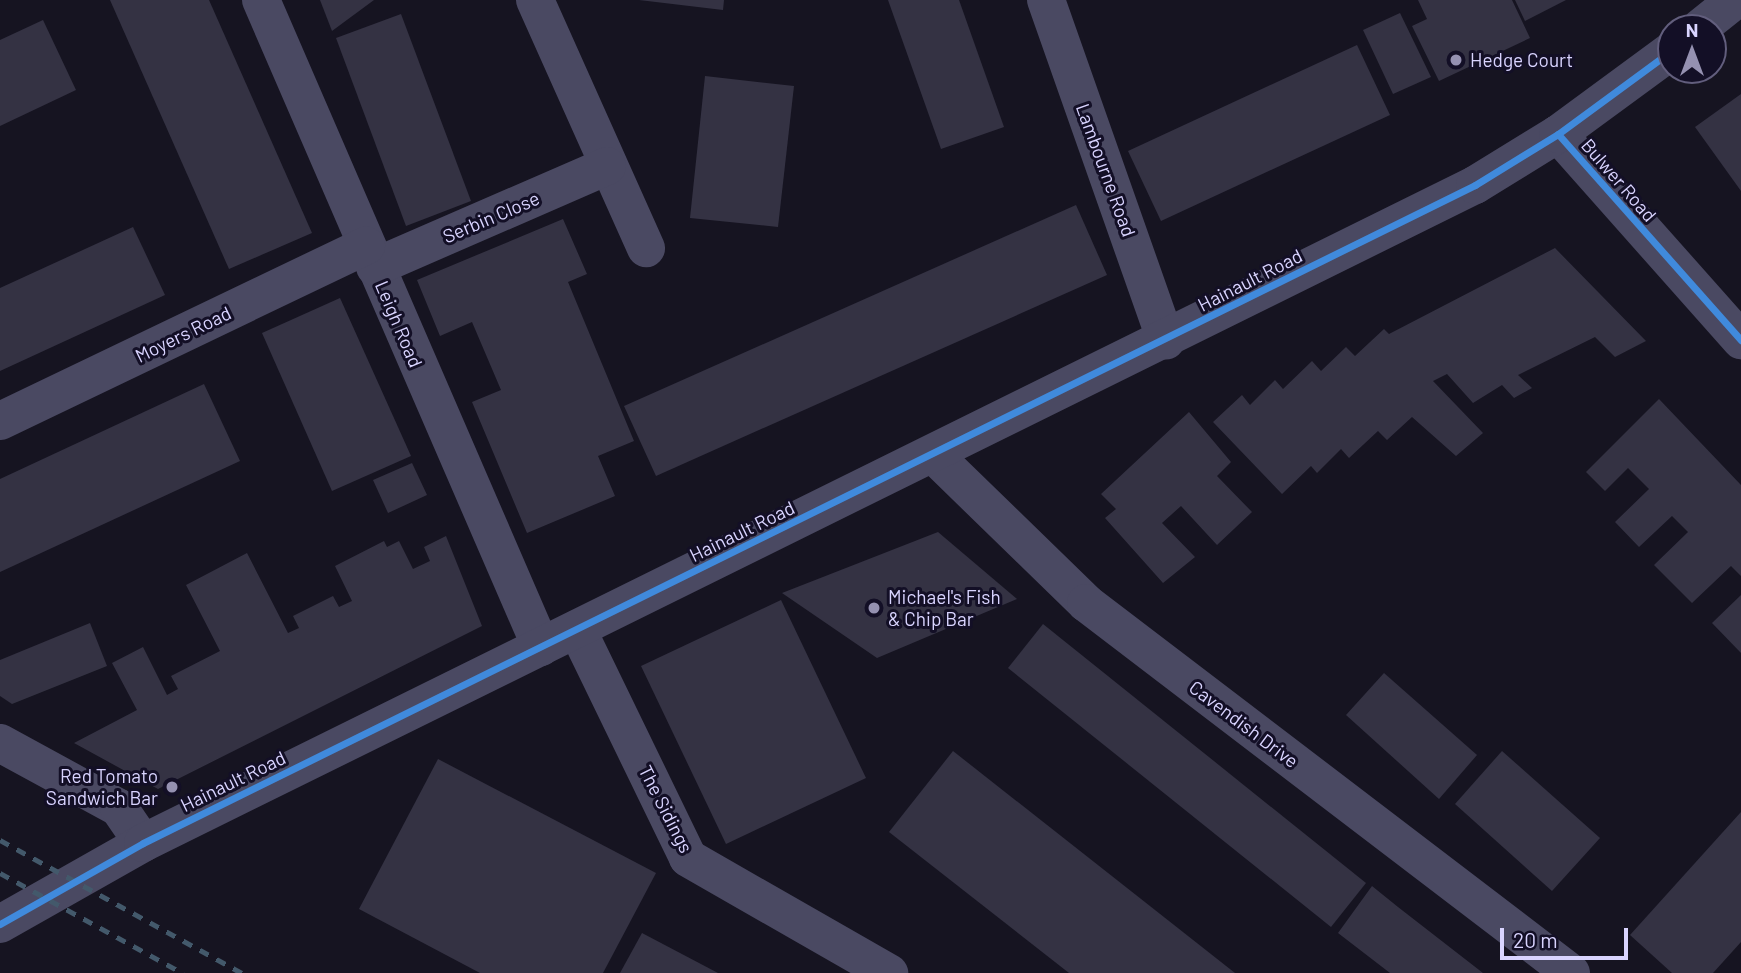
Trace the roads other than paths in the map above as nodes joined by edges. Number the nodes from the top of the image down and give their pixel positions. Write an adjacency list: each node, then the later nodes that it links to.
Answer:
1 (261, 0): 10 (street, Leigh Road)
2 (535, 0): 8 (street)
3 (1046, 0): 11 (street, Lambourne Road)
4 (1735, 0): 5 (street)
5 (1718, 14)
6 (1657, 61): 7 (street, Hainault Road)
7 (1559, 134): 11 (street, Hainault Road); 12 (street, Bulwer Road)
8 (607, 166): 9 (street); 10 (street, Serbin Close)
9 (639, 234)
10 (370, 257): 13 (street, Moyers Road); 16 (street, Leigh Road)
11 (1166, 340): 14 (street, Hainault Road)
12 (1741, 340)
13 (0, 421)
14 (934, 456): 15 (street, Hainault Road); 21 (street, Cavendish Drive)
15 (577, 629): 16 (street, Hainault Road); 20 (street, The Sidings)
16 (541, 647): 18 (street, Hainault Road)
17 (0, 743): 18 (street)
18 (143, 843): 19 (street, Hainault Road)
19 (0, 924)
20 (889, 973)
21 (1571, 973)

